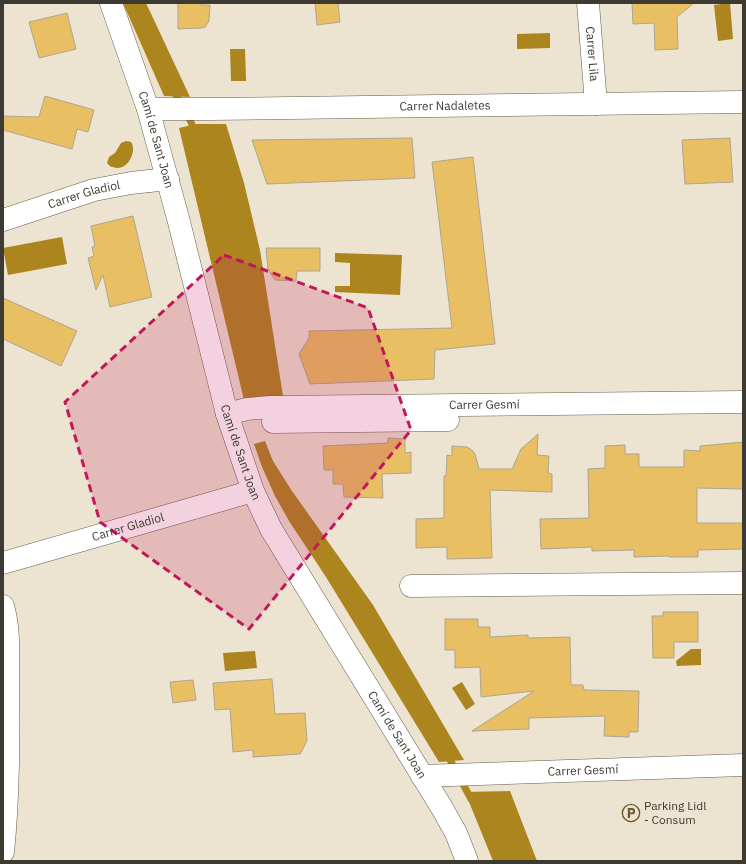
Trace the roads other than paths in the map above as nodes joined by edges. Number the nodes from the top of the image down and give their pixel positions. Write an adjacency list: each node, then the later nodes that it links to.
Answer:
1 (111, 3): 5 (street, Camí de Sant Joan)
2 (588, 3): 4 (street, Carrer Lila)
3 (743, 102): 4 (street, Carrer Nadaletes)
4 (596, 104): 5 (street, Carrer Nadaletes)
5 (148, 109): 6 (street, Camí de Sant Joan)
6 (168, 180): 7 (street, Carrer Gladiol); 9 (street, Camí de Sant Joan)
7 (3, 220)
8 (743, 402): 9 (street, Carrer Gesmí)
9 (252, 413): 10 (street, Carrer Gesmí); 11 (street, Camí de Sant Joan)
10 (743, 416)
11 (253, 491): 12 (street, Carrer Gladiol); 17 (street, Camí de Sant Joan)
12 (3, 563)
13 (743, 583): 14 (street)
14 (411, 586)
15 (3, 606): 18 (street)
16 (743, 766): 17 (street, Carrer Gesmí)
17 (422, 776): 19 (street, Camí de Sant Joan)
18 (3, 852)
19 (467, 861)

